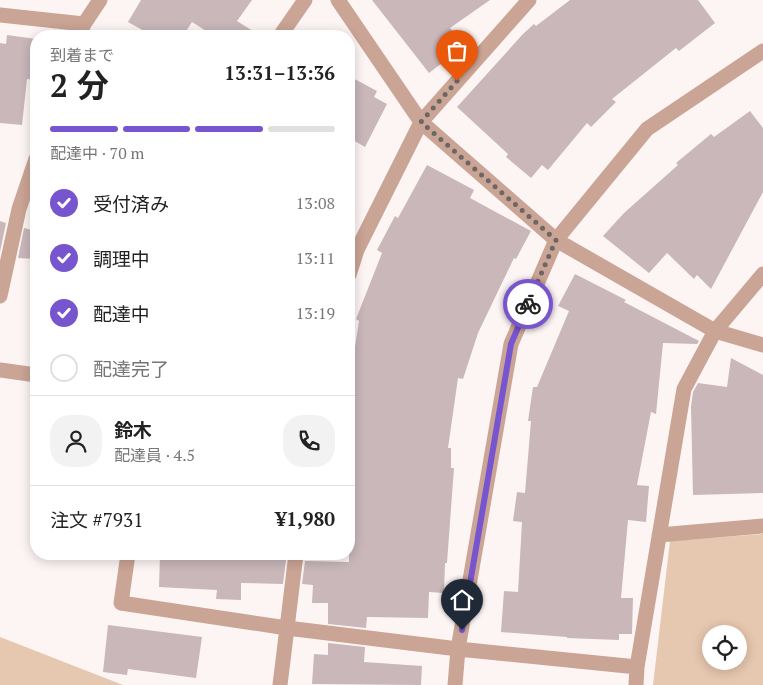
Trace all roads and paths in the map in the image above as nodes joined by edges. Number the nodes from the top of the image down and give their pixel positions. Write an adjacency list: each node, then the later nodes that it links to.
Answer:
1 (100, 0): 6 (street)
2 (305, 0): 7 (street)
3 (338, 0): 9 (street)
4 (530, 0): 9 (street)
5 (0, 15): 6 (street)
6 (81, 30)
7 (284, 30)
8 (763, 51): 11 (street)
9 (421, 122): 11 (street); 12 (street)
10 (30, 177): 14 (street)
11 (556, 240): 15 (street); 24 (street)
12 (355, 256)
13 (763, 274): 15 (street)
14 (0, 296)
15 (714, 331): 16 (street); 20 (street)
16 (763, 345)
17 (0, 370): 18 (street)
18 (30, 374)
19 (763, 526): 20 (street)
20 (659, 535): 25 (street)
21 (127, 560): 23 (street)
22 (295, 560): 23 (street)
23 (287, 628): 24 (street); 26 (street)
24 (458, 649): 25 (street); 27 (street)
25 (637, 667): 28 (street)
26 (280, 685)
27 (456, 685)
28 (636, 685)

